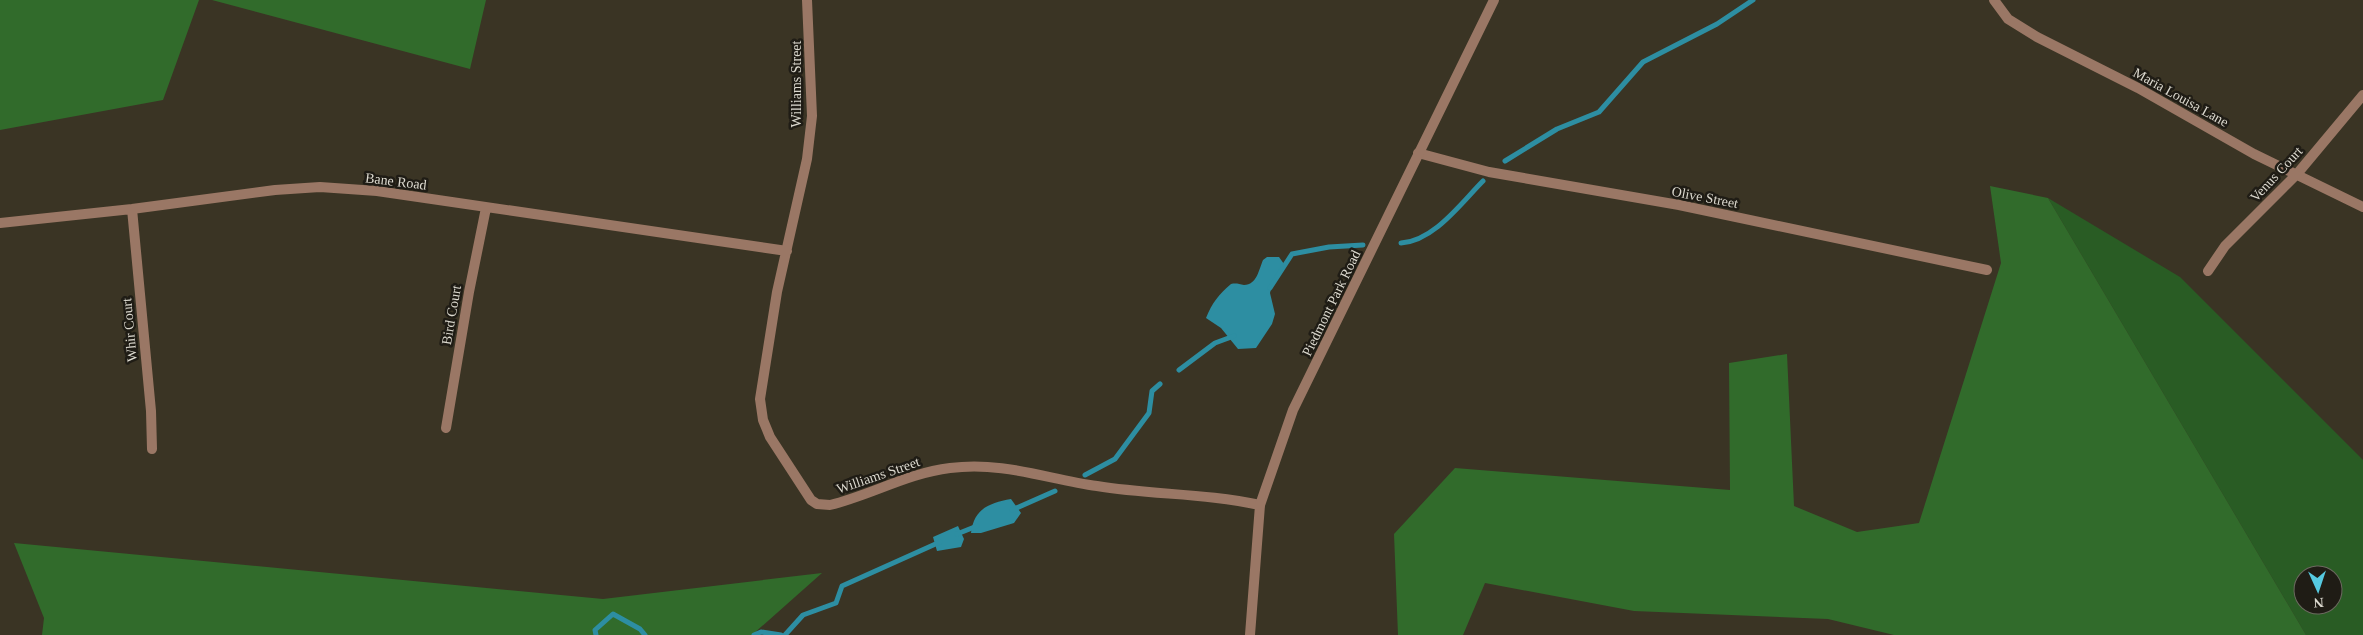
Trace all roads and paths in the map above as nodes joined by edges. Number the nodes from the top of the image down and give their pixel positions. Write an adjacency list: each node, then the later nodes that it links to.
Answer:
1 (807, 0): 11 (street, Williams Street)
2 (1494, 0): 5 (street, Piedmont Park Road)
3 (1994, 0): 6 (street, Maria Louisa Lane)
4 (2363, 95): 6 (street, Venus Court)
5 (1418, 153): 12 (street, Olive Street); 16 (street, Piedmont Park Road)
6 (2297, 174): 7 (street, Maria Louisa Lane); 13 (street, Venus Court)
7 (2363, 207)
8 (486, 208): 9 (street, Bane Road); 11 (street, Bane Road); 14 (street, Bird Court)
9 (132, 209): 10 (street, Bane Road); 15 (street, Whir Court)
10 (0, 223)
11 (786, 252): 16 (street, Williams Street)
12 (1987, 270)
13 (2208, 271)
14 (446, 428)
15 (152, 449)
16 (1260, 505): 17 (street, Piedmont Park Road)
17 (1250, 635)

